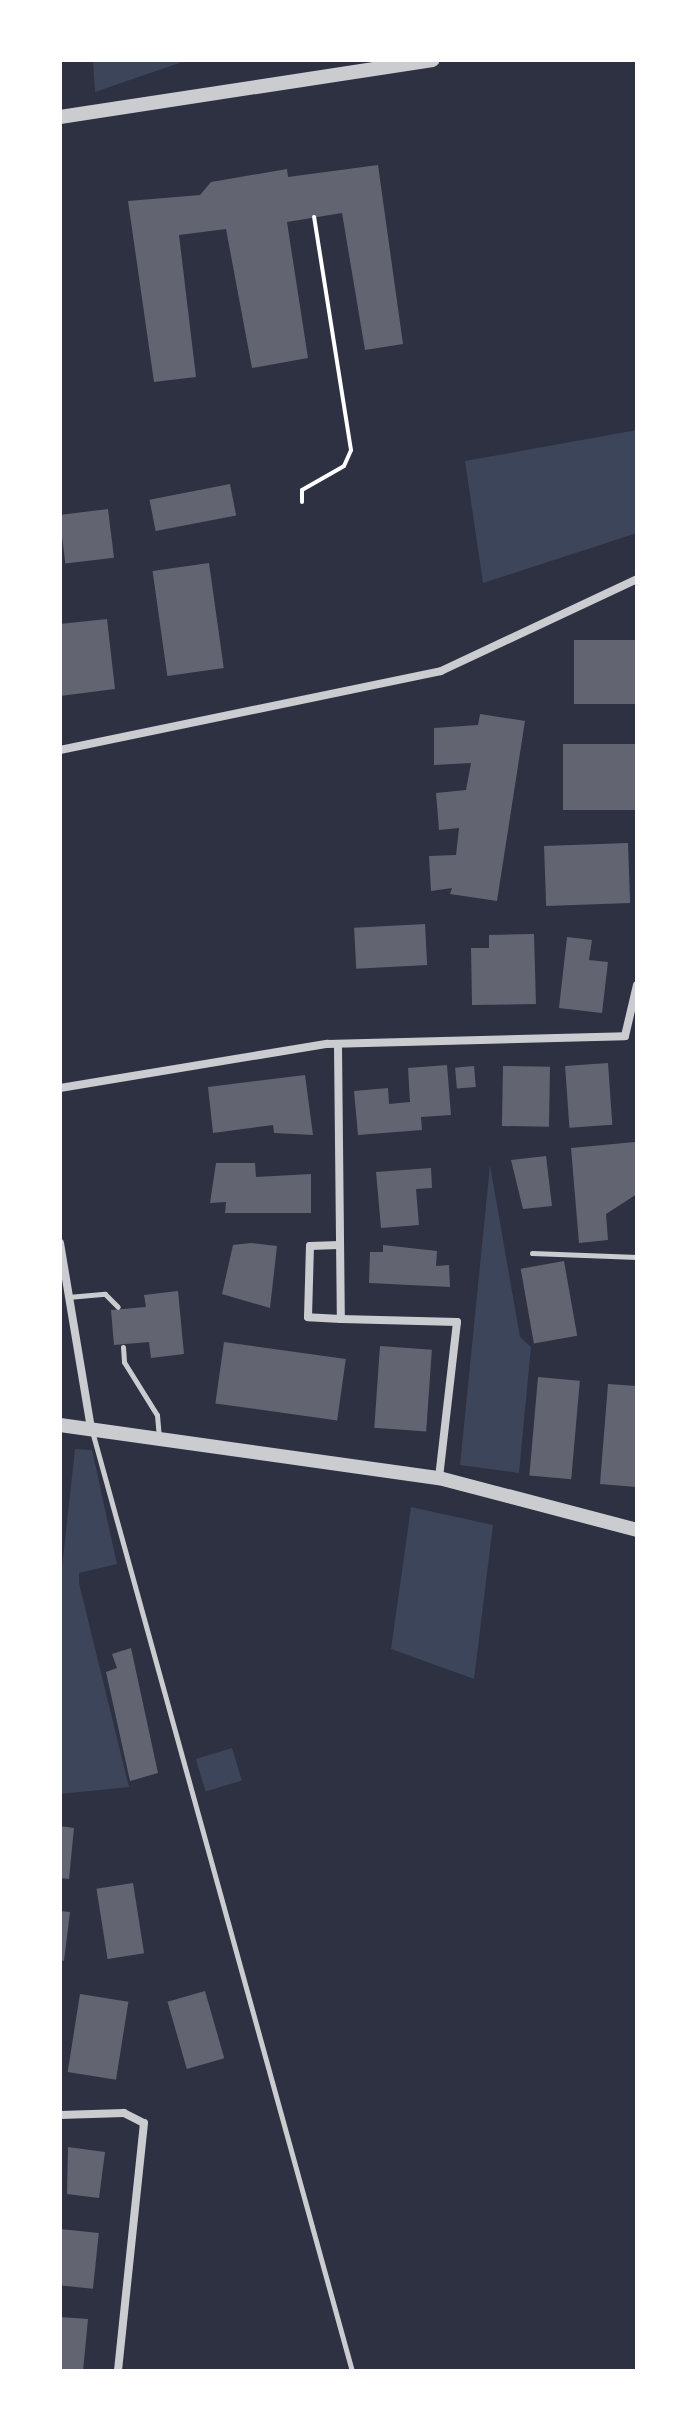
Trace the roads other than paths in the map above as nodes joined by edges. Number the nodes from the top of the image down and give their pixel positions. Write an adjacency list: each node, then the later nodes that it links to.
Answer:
1 (433, 60): 2 (street)
2 (60, 117)
3 (637, 579): 4 (street)
4 (60, 750)
5 (637, 985): 6 (street)
6 (338, 1047): 7 (street); 9 (street)
7 (60, 1088)
8 (60, 1243): 12 (street)
9 (339, 1245): 14 (street); 14 (street)
10 (532, 1253): 11 (lane)
11 (637, 1257)
12 (68, 1297): 13 (lane); 17 (street)
13 (118, 1307)
14 (341, 1319): 19 (street)
15 (123, 1347): 18 (lane)
16 (60, 1425): 17 (street)
17 (91, 1428): 18 (street); 23 (lane)
18 (159, 1439): 19 (street)
19 (439, 1478): 20 (street)
20 (637, 1530)
21 (60, 2115): 22 (street)
22 (118, 2371)
23 (352, 2371)

